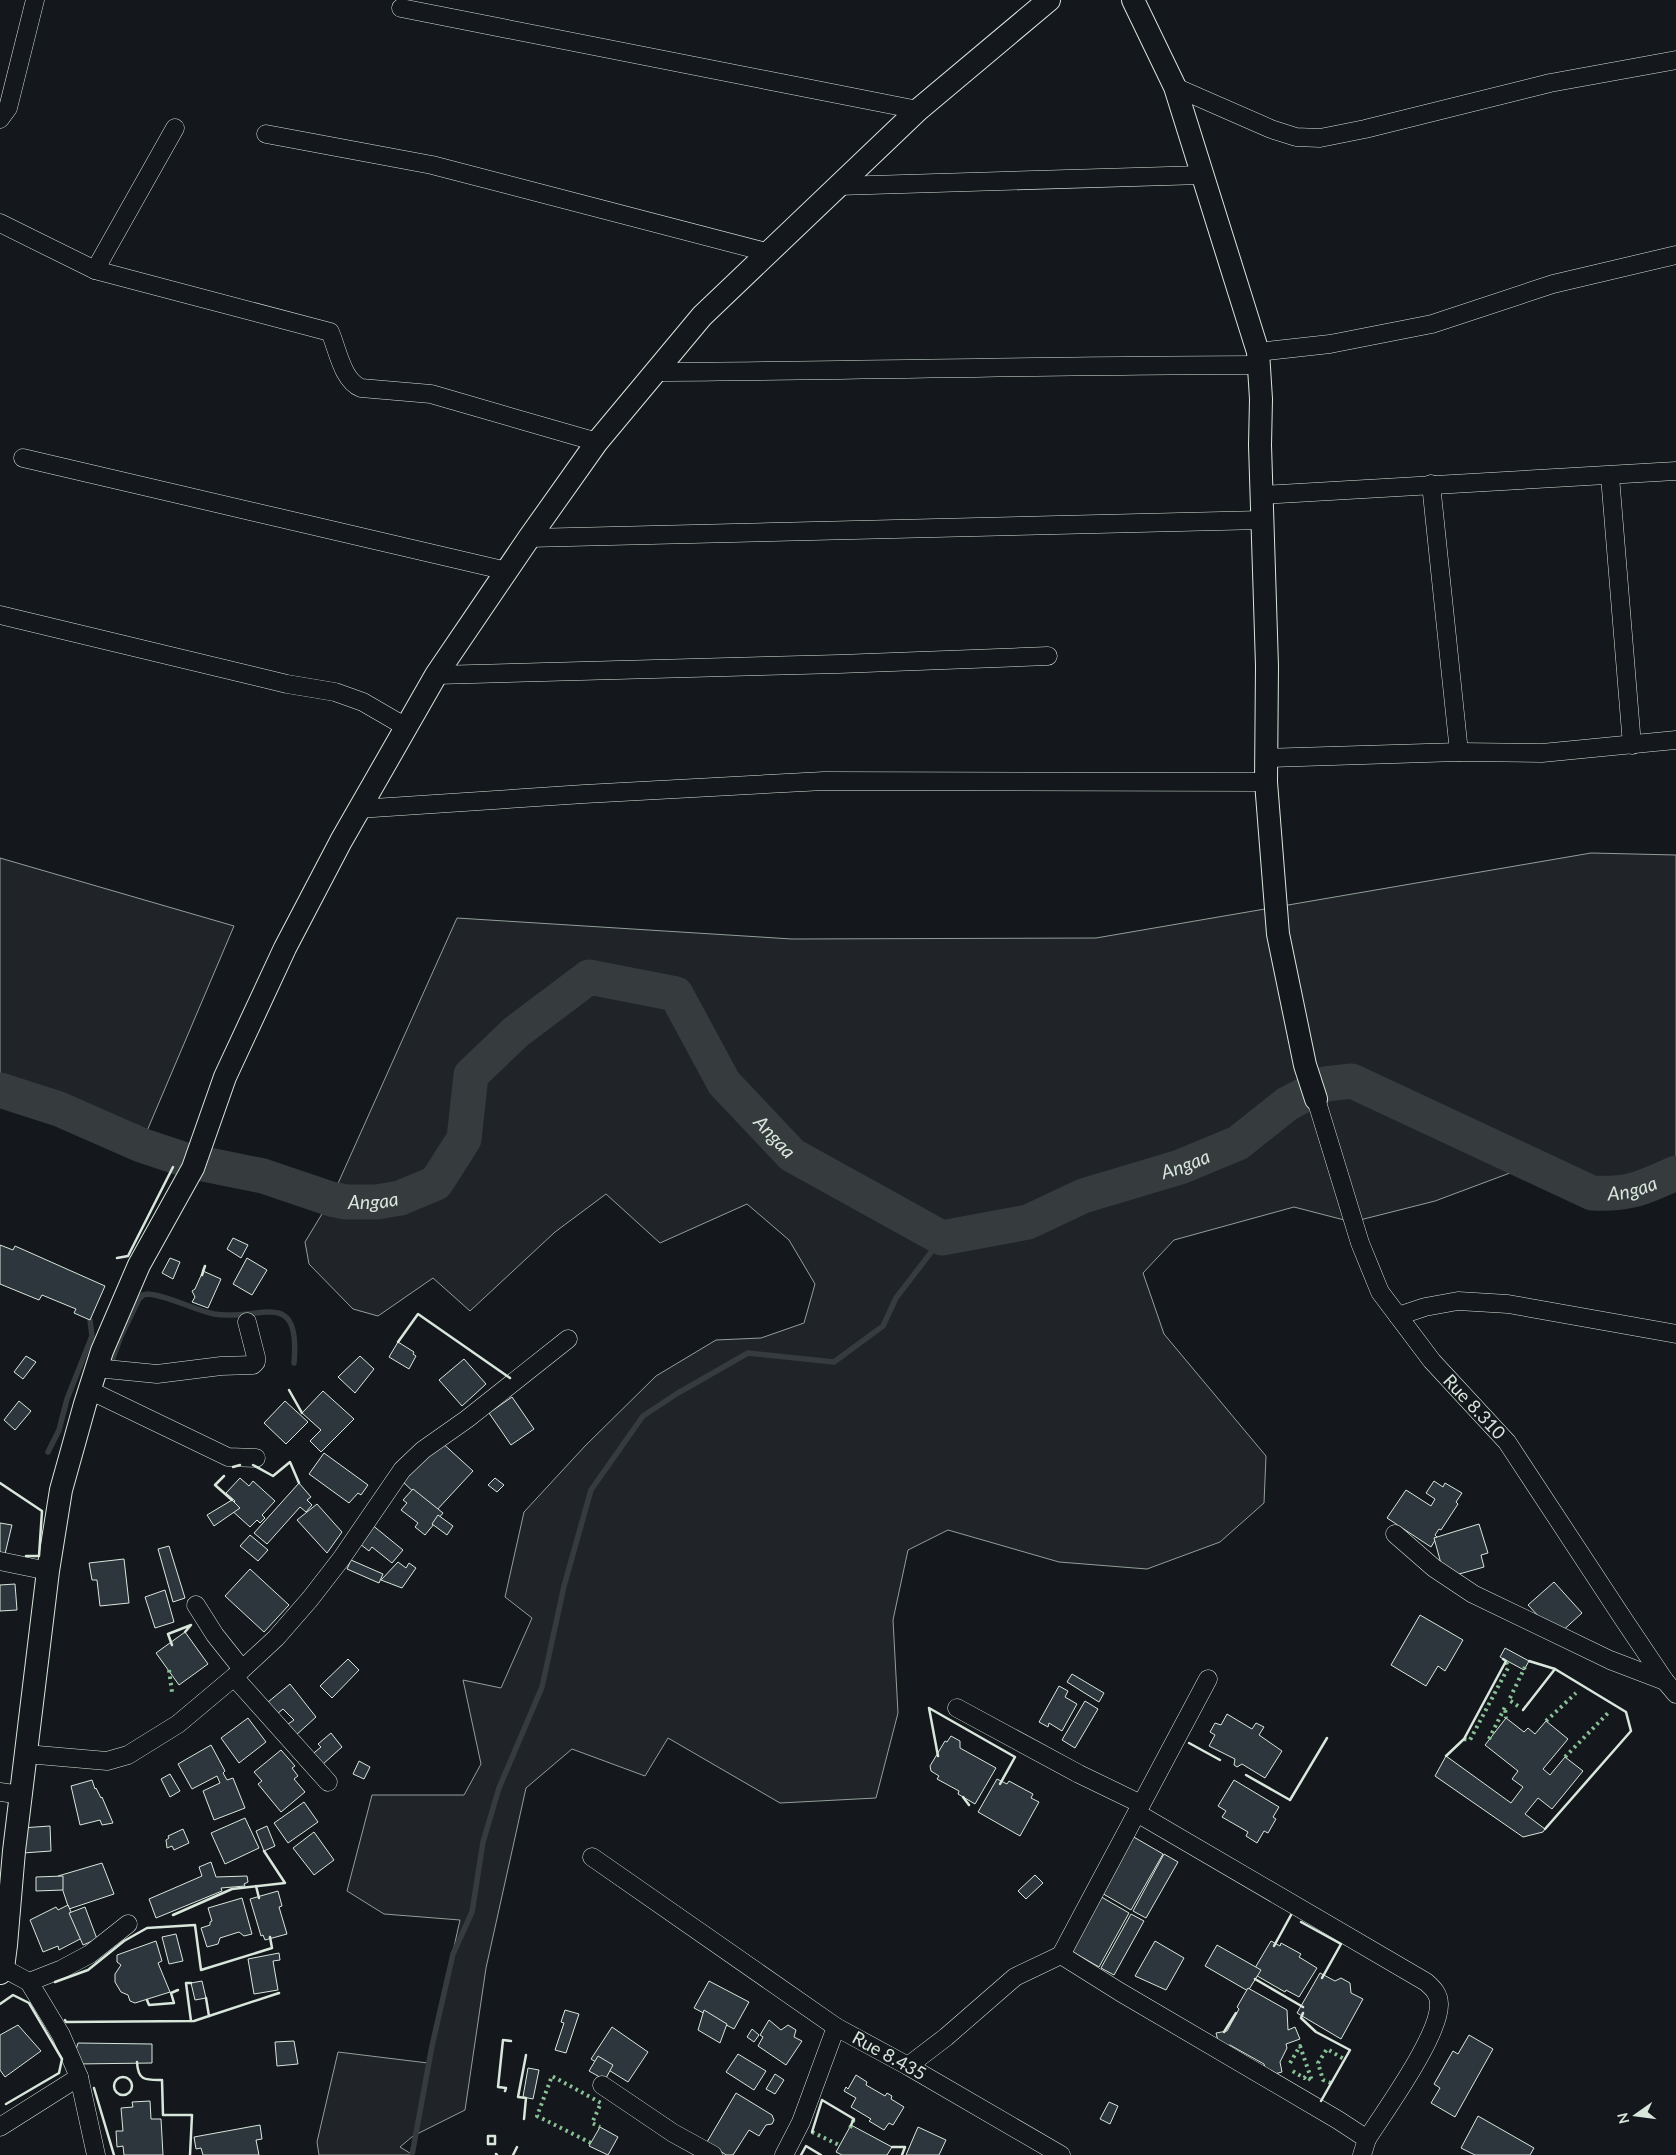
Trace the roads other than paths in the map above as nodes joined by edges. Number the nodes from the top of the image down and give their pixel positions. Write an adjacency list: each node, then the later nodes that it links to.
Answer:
1 (35, 0): 8 (street)
2 (1049, 0): 7 (street)
3 (1133, 0): 6 (street)
4 (401, 8): 7 (street)
5 (1676, 60): 6 (street)
6 (1176, 87): 11 (street)
7 (918, 110): 12 (street)
8 (0, 120)
9 (175, 128): 16 (street)
10 (266, 134): 14 (street)
11 (1202, 175): 12 (street); 17 (street)
12 (838, 186): 14 (street)
13 (0, 223): 16 (street)
14 (770, 253): 18 (street)
15 (1676, 256): 17 (street)
16 (95, 270): 19 (street)
17 (1259, 358): 18 (street); 24 (street)
18 (657, 372): 19 (street)
19 (597, 442): 26 (street)
20 (23, 458): 27 (street)
21 (1676, 471): 22 (street)
22 (1610, 476): 23 (street); 33 (street)
23 (1431, 484): 24 (street); 34 (street)
24 (1262, 495): 25 (street)
25 (1262, 520): 26 (street); 35 (street)
26 (529, 538): 27 (street)
27 (507, 571): 30 (street)
28 (0, 615): 31 (street)
29 (1048, 656): 30 (street)
30 (436, 674): 31 (street)
31 (406, 727): 37 (street)
32 (1676, 740): 33 (street)
33 (1632, 745): 34 (street)
34 (1458, 752): 35 (street)
35 (1266, 758): 36 (street)
36 (1266, 782): 37 (street); 38 (street)
37 (358, 809): 43 (street)
38 (1316, 1099): 39 (street, Rue 8.310)
39 (1398, 1316): 41 (street); 52 (street, Rue 8.310)
40 (247, 1322): 43 (street)
41 (1676, 1334)
42 (568, 1339): 50 (street)
43 (96, 1368): 44 (street)
44 (89, 1390): 45 (street); 48 (street)
45 (256, 1458)
46 (1395, 1534): 52 (street)
47 (0, 1561): 48 (street)
48 (48, 1571): 54 (street)
49 (196, 1605): 50 (street)
50 (238, 1673): 54 (street); 55 (street)
51 (1208, 1679): 57 (street)
52 (1670, 1687)
53 (957, 1708): 57 (street)
54 (26, 1754): 56 (street)
55 (328, 1782)
56 (10, 1794): 61 (street)
57 (1139, 1808): 60 (street); 68 (street)
58 (592, 1857): 63 (street)
59 (128, 1924): 62 (street)
60 (1061, 1955): 64 (street); 68 (street)
61 (1, 1970): 62 (street)
62 (29, 1982): 65 (street)
63 (836, 2027): 64 (street, Rue 8.435); 71 (street, Rue 8.435)
64 (908, 2066): 72 (street, Rue 8.435)
65 (79, 2077): 67 (street); 69 (street)
66 (602, 2084): 70 (street)
67 (0, 2127)
68 (1365, 2147)
69 (96, 2155)
70 (713, 2155)
71 (784, 2155)
72 (1061, 2155)

